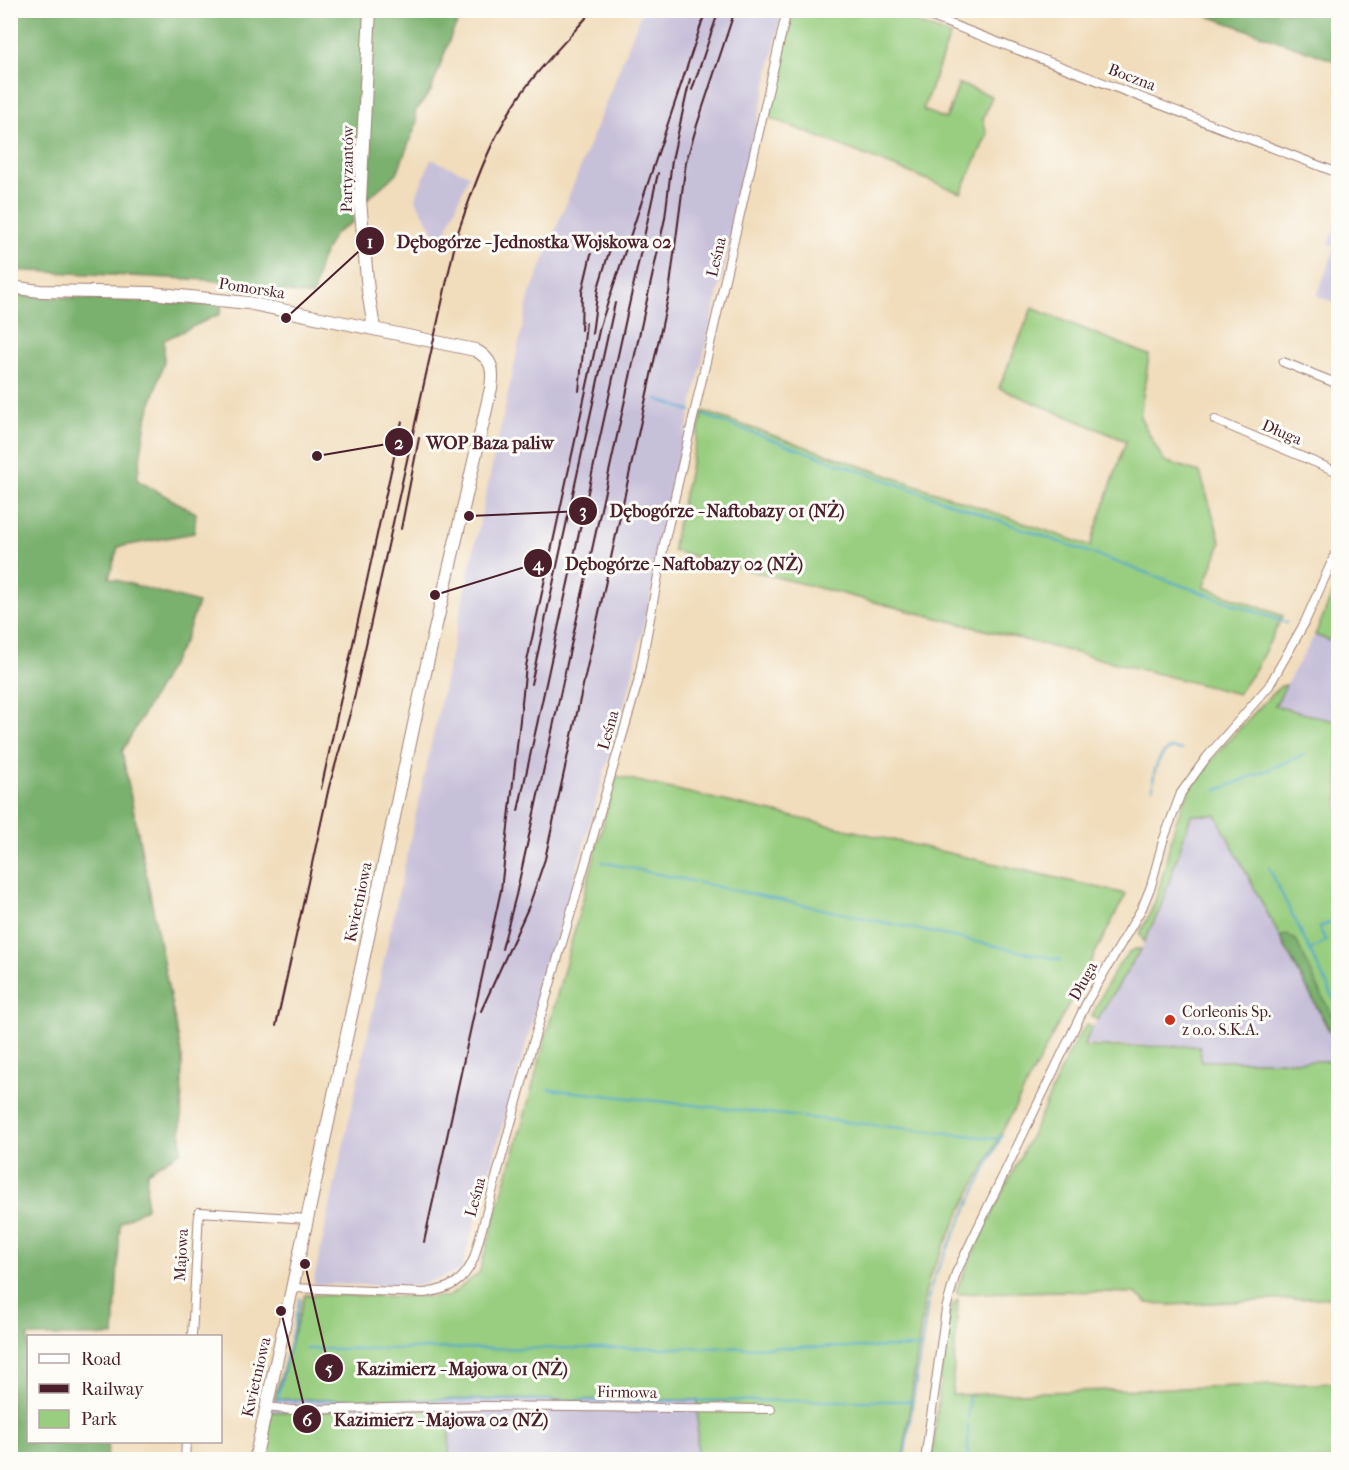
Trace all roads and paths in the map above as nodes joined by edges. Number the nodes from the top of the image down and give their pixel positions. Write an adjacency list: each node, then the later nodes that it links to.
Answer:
1 (370, 10): 6 (street, Partyzantów)
2 (787, 10): 14 (street, Leśna)
3 (914, 10): 4 (street, Boczna)
4 (1338, 172)
5 (10, 287): 6 (street, Pomorska)
6 (374, 328): 7 (street, Pomorska)
7 (484, 355): 13 (street, Kwietniowa)
8 (1283, 362): 9 (street)
9 (1338, 384)
10 (1215, 420): 11 (street, Długa)
11 (1338, 472)
12 (1338, 548): 21 (street, Długa)
13 (308, 1219): 14 (street, Kwietniowa); 15 (street, Majowa)
14 (293, 1288): 16 (street, Kwietniowa)
15 (192, 1335)
16 (267, 1407): 17 (street, Firmowa); 20 (street, Kwietniowa)
17 (771, 1409)
18 (186, 1443): 19 (street)
19 (184, 1460)
20 (255, 1460)
21 (925, 1460)

